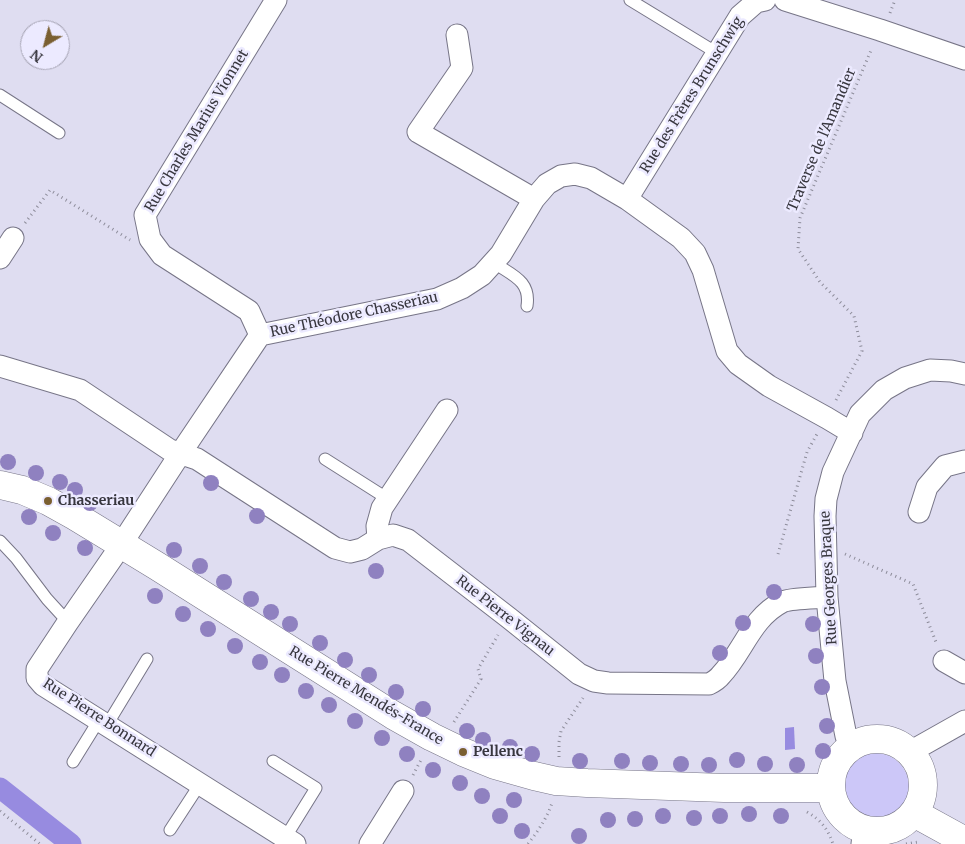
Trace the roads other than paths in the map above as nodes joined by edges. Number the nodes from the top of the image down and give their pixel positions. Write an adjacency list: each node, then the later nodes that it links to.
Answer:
1 (276, 0): 16 (street, Rue Charles Marius Vionnet)
2 (630, 0): 6 (lane)
3 (765, 0): 6 (street, Rue des Frères Brunschwig)
4 (785, 0): 7 (street)
5 (457, 35): 11 (street)
6 (717, 53): 10 (street, Rue des Frères Brunschwig)
7 (965, 59)
8 (0, 95): 9 (lane)
9 (59, 133)
10 (627, 198): 11 (street, Rue Théodore Chasseriau); 20 (street, Rue Théodore Chasseriau)
11 (534, 199): 14 (street, Rue Théodore Chasseriau)
12 (13, 238): 13 (street)
13 (0, 258)
14 (493, 262): 15 (lane); 16 (street, Rue Théodore Chasseriau)
15 (527, 306)
16 (260, 335): 21 (street, Rue Théodore Chasseriau)
17 (0, 366): 21 (street, Rue Pierre Vignau)
18 (965, 374): 20 (street, Rue Georges Braque)
19 (447, 410): 25 (street)
20 (852, 433): 30 (street, Rue Georges Braque)
21 (180, 454): 27 (street, Rue Pierre Vignau); 29 (street, Rue Théodore Chasseriau)
22 (325, 459): 25 (lane)
23 (965, 461): 26 (street)
24 (0, 485): 29 (street, Rue Pierre Mendés-France)
25 (388, 499): 27 (street)
26 (919, 512)
27 (378, 539): 30 (street, Rue Pierre Vignau)
28 (0, 541): 31 (lane)
29 (121, 544): 31 (street, Rue Pierre Bonnard); 42 (street, Rue Pierre Mendés-France)
30 (827, 597): 37 (street, Rue Georges Braque)
31 (68, 622): 36 (street, Rue Pierre Bonnard)
32 (147, 659): 36 (lane)
33 (944, 661): 34 (street)
34 (965, 673)
35 (965, 721): 38 (street)
36 (103, 723): 40 (lane); 41 (street, Rue Pierre Bonnard)
37 (852, 746): 38 (street); 42 (street)
38 (910, 752): 44 (street)
39 (273, 761): 48 (lane)
40 (73, 762)
41 (200, 784): 45 (lane); 48 (street, Rue Pierre Bonnard)
42 (831, 788): 46 (street)
43 (403, 791): 49 (street)
44 (914, 813): 46 (street); 47 (street)
45 (170, 830)
46 (863, 837)
47 (965, 841)
48 (286, 842)
49 (370, 844)

